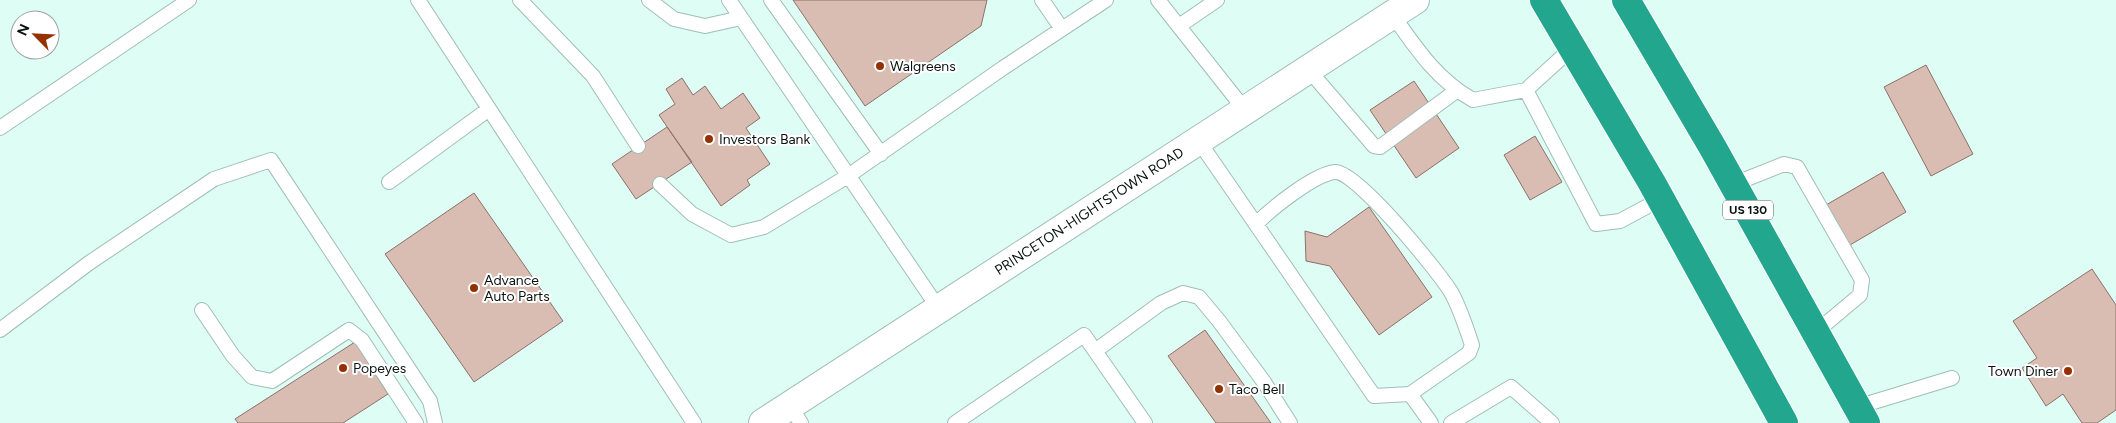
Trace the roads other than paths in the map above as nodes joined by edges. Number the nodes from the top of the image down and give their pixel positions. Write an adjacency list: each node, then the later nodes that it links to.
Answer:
1 (189, 0): 24 (lane)
2 (418, 0): 22 (lane)
3 (520, 0): 26 (lane)
4 (649, 0): 15 (lane)
5 (729, 0): 15 (lane)
6 (771, 0): 27 (lane)
7 (1042, 0): 17 (lane)
8 (1106, 0): 17 (lane)
9 (1158, 0): 16 (lane)
10 (1217, 0): 16 (lane)
11 (1415, 0): 14 (main road, PRINCETON-HIGHTSTOWN ROAD)
12 (1544, 0): 18 (highway)
13 (1626, 0): 31 (highway, US 130)
14 (1392, 14): 19 (main road, PRINCETON-HIGHTSTOWN ROAD); 21 (lane)
15 (741, 18): 28 (lane)
16 (1179, 26): 23 (lane)
17 (1062, 29): 27 (lane)
18 (1572, 48): 20 (lane); 32 (highway)
19 (1308, 69): 21 (lane); 23 (main road, PRINCETON-HIGHTSTOWN ROAD)
20 (1526, 90): 21 (lane); 32 (lane)
21 (1456, 91)
22 (489, 109): 29 (lane); 45 (lane)
23 (1245, 110): 25 (main road, PRINCETON-HIGHTSTOWN ROAD)
24 (0, 128)
25 (1198, 140): 33 (lane); 34 (main road, PRINCETON-HIGHTSTOWN ROAD)
26 (638, 146)
27 (881, 154): 28 (lane)
28 (848, 176): 30 (lane); 34 (lane)
29 (389, 182)
30 (660, 184)
31 (1734, 184): 37 (highway, US 130); 37 (lane)
32 (1661, 199): 53 (highway)
33 (1256, 224): 40 (lane); 40 (lane)
34 (939, 309): 41 (main road, PRINCETON-HIGHTSTOWN ROAD)
35 (202, 310): 43 (lane)
36 (0, 330): 44 (lane)
37 (1816, 332): 42 (highway, US 130)
38 (1095, 351): 47 (lane); 48 (lane); 49 (lane)
39 (1952, 378): 42 (lane)
40 (1410, 394): 50 (lane)
41 (795, 414): 46 (main road, PRINCETON-HIGHTSTOWN ROAD)
42 (1862, 415)
43 (416, 423)
44 (435, 423)
45 (694, 423)
46 (763, 423)
47 (955, 423)
48 (1145, 423)
49 (1290, 423)
50 (1431, 423)
51 (1451, 423): 52 (lane)
52 (1552, 423)
53 (1784, 423)

